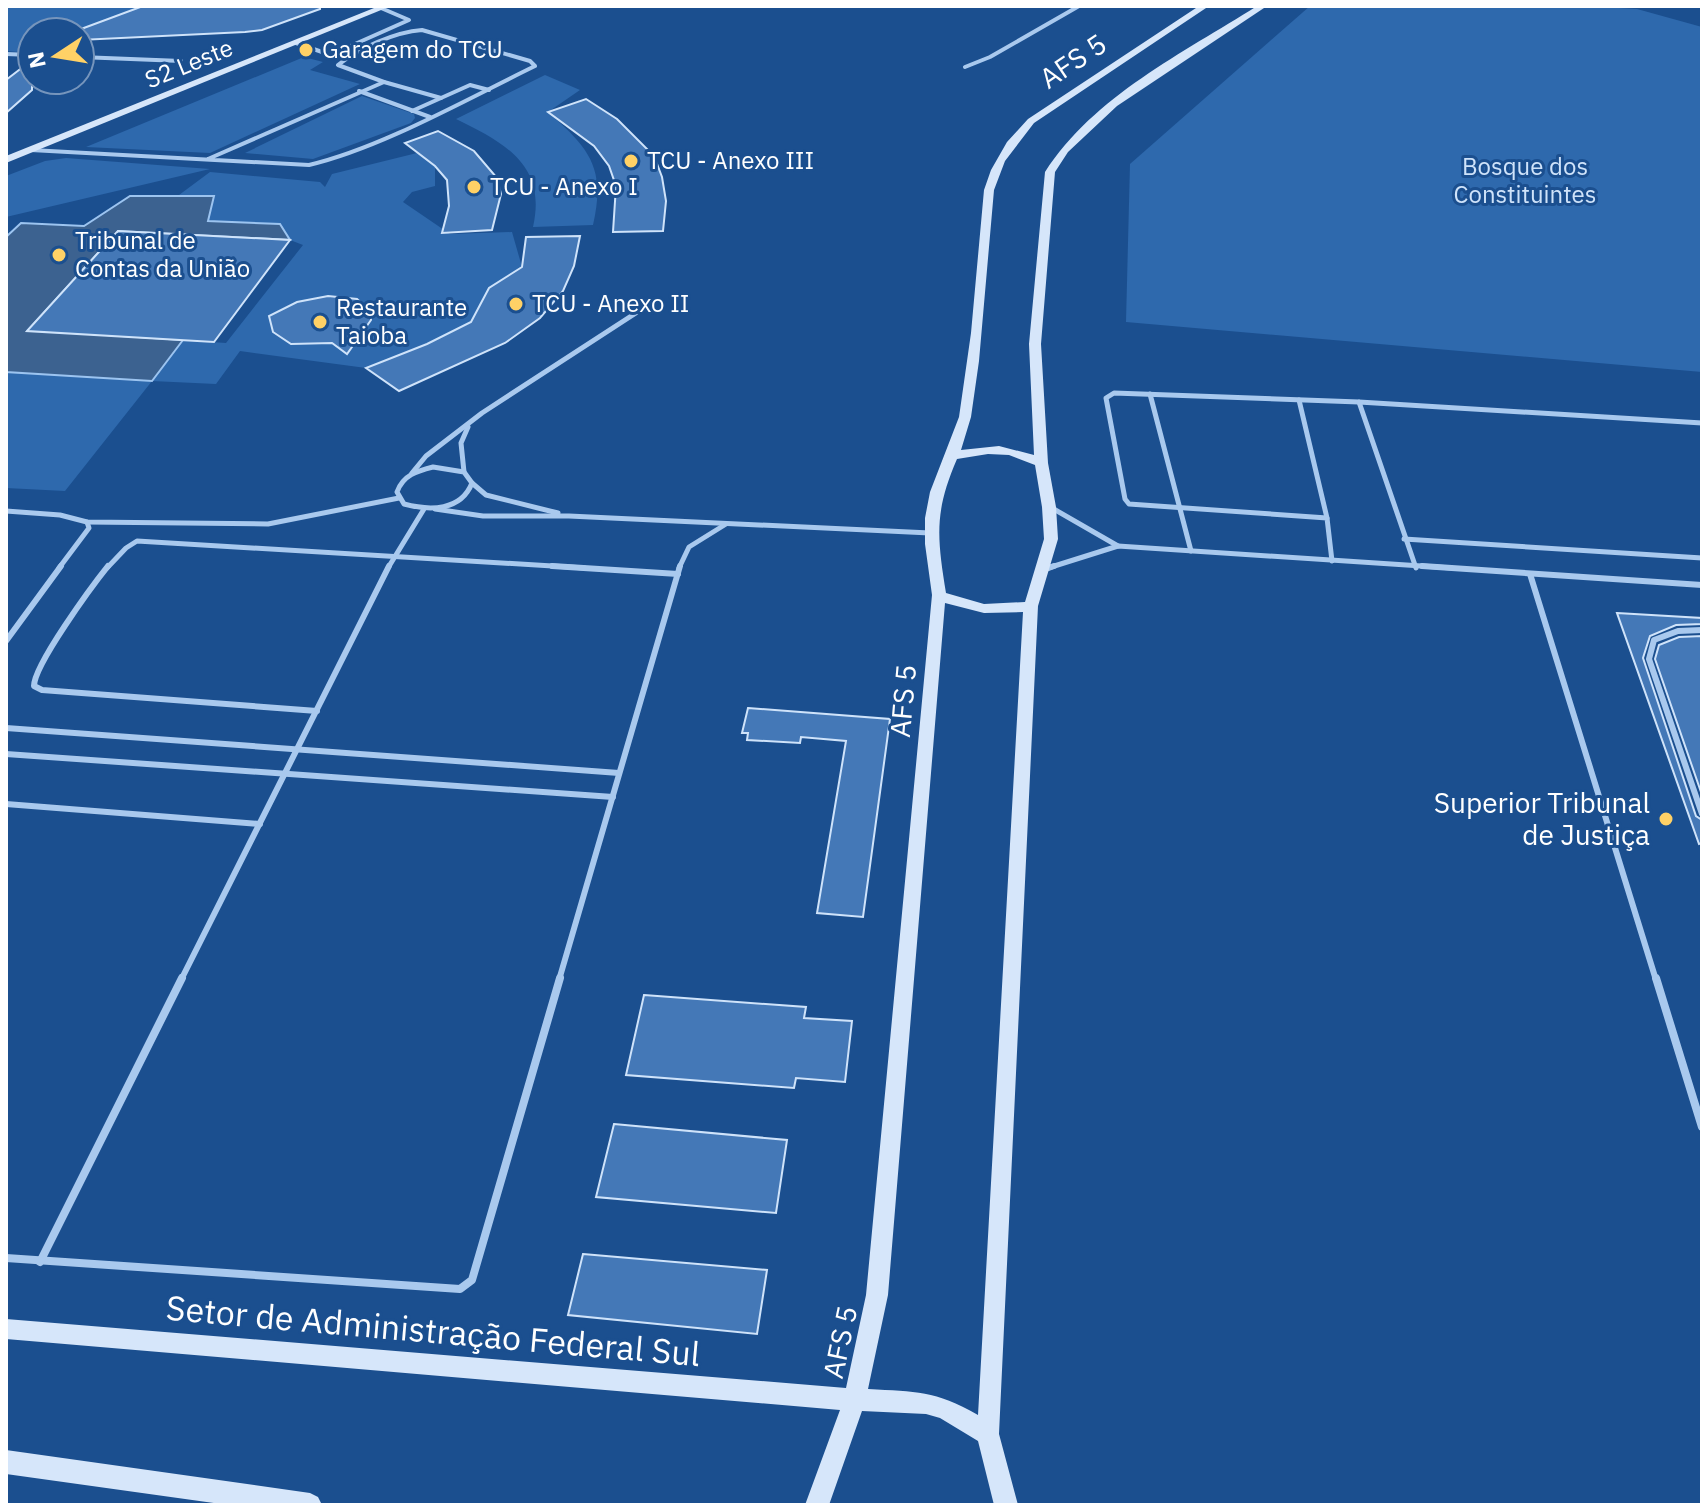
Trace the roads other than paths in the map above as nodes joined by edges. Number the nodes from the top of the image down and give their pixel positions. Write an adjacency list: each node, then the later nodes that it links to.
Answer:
1 (1079, 6): 8 (lane)
2 (1205, 6): 24 (main road, AFS 5)
3 (1263, 6): 25 (main road)
4 (384, 7): 5 (main road, S2 Leste); 5 (lane)
5 (296, 43): 15 (main road, S2 Leste)
6 (96, 58): 7 (lane)
7 (181, 61)
8 (965, 67)
9 (384, 82): 10 (lane); 11 (lane); 12 (lane)
10 (489, 90): 12 (lane); 14 (lane)
11 (358, 91): 13 (lane); 16 (lane)
12 (441, 98): 13 (lane)
13 (412, 111): 14 (lane)
14 (430, 117): 16 (lane)
15 (30, 150): 16 (lane); 17 (main road, S2 Leste)
16 (208, 159)
17 (6, 160)
18 (642, 309): 22 (lane)
19 (1150, 394): 20 (lane); 31 (lane); 31 (lane)
20 (1299, 400): 21 (lane); 36 (lane)
21 (1359, 402): 23 (lane); 40 (lane)
22 (482, 413): 26 (lane); 27 (lane)
23 (1702, 423)
24 (954, 456): 25 (main road); 39 (main road, AFS 5)
25 (1041, 463): 30 (main road)
26 (464, 472): 27 (lane); 28 (lane)
27 (412, 473): 29 (lane)
28 (472, 483): 33 (lane); 35 (lane)
29 (399, 498): 32 (lane); 37 (lane)
30 (1049, 507): 41 (lane); 47 (main road)
31 (1182, 508): 36 (lane); 42 (lane)
32 (424, 509): 33 (lane); 43 (lane)
33 (435, 509): 35 (lane)
34 (6, 511): 37 (lane)
35 (569, 516): 38 (lane)
36 (1327, 518): 45 (lane)
37 (87, 522): 54 (lane)
38 (726, 524): 39 (lane); 48 (lane)
39 (930, 533): 51 (main road, AFS 5)
40 (1404, 539): 44 (lane); 46 (lane)
41 (1118, 546): 42 (lane); 47 (lane)
42 (1191, 551): 45 (lane)
43 (395, 555): 48 (lane); 55 (lane); 55 (lane)
44 (1702, 558)
45 (1332, 561): 46 (lane)
46 (1416, 568): 49 (lane)
47 (1042, 570): 52 (main road)
48 (678, 574): 59 (lane)
49 (1530, 574): 50 (lane); 65 (lane)
50 (1702, 585)
51 (939, 595): 52 (main road); 69 (main road, AFS 5)
52 (1031, 606): 70 (main road)
53 (1702, 630): 63 (lane)
54 (6, 641)
55 (317, 711): 57 (lane)
56 (6, 728): 57 (lane)
57 (297, 749): 59 (lane); 60 (lane)
58 (6, 754): 60 (lane)
59 (619, 773): 61 (lane)
60 (285, 774): 61 (lane); 64 (lane)
61 (613, 797): 67 (lane)
62 (6, 804): 64 (lane)
63 (1702, 814)
64 (260, 824): 67 (lane)
65 (1702, 1127)
66 (6, 1258): 67 (lane)
67 (40, 1262)
68 (6, 1329): 69 (main road, Setor de Administração Federal Sul)
69 (855, 1399): 70 (main road, Setor de Administração Federal Sul); 73 (main road, AFS 5)
70 (988, 1434): 74 (main road)
71 (6, 1462): 72 (main road)
72 (310, 1505)
73 (817, 1505)
74 (1006, 1505)

